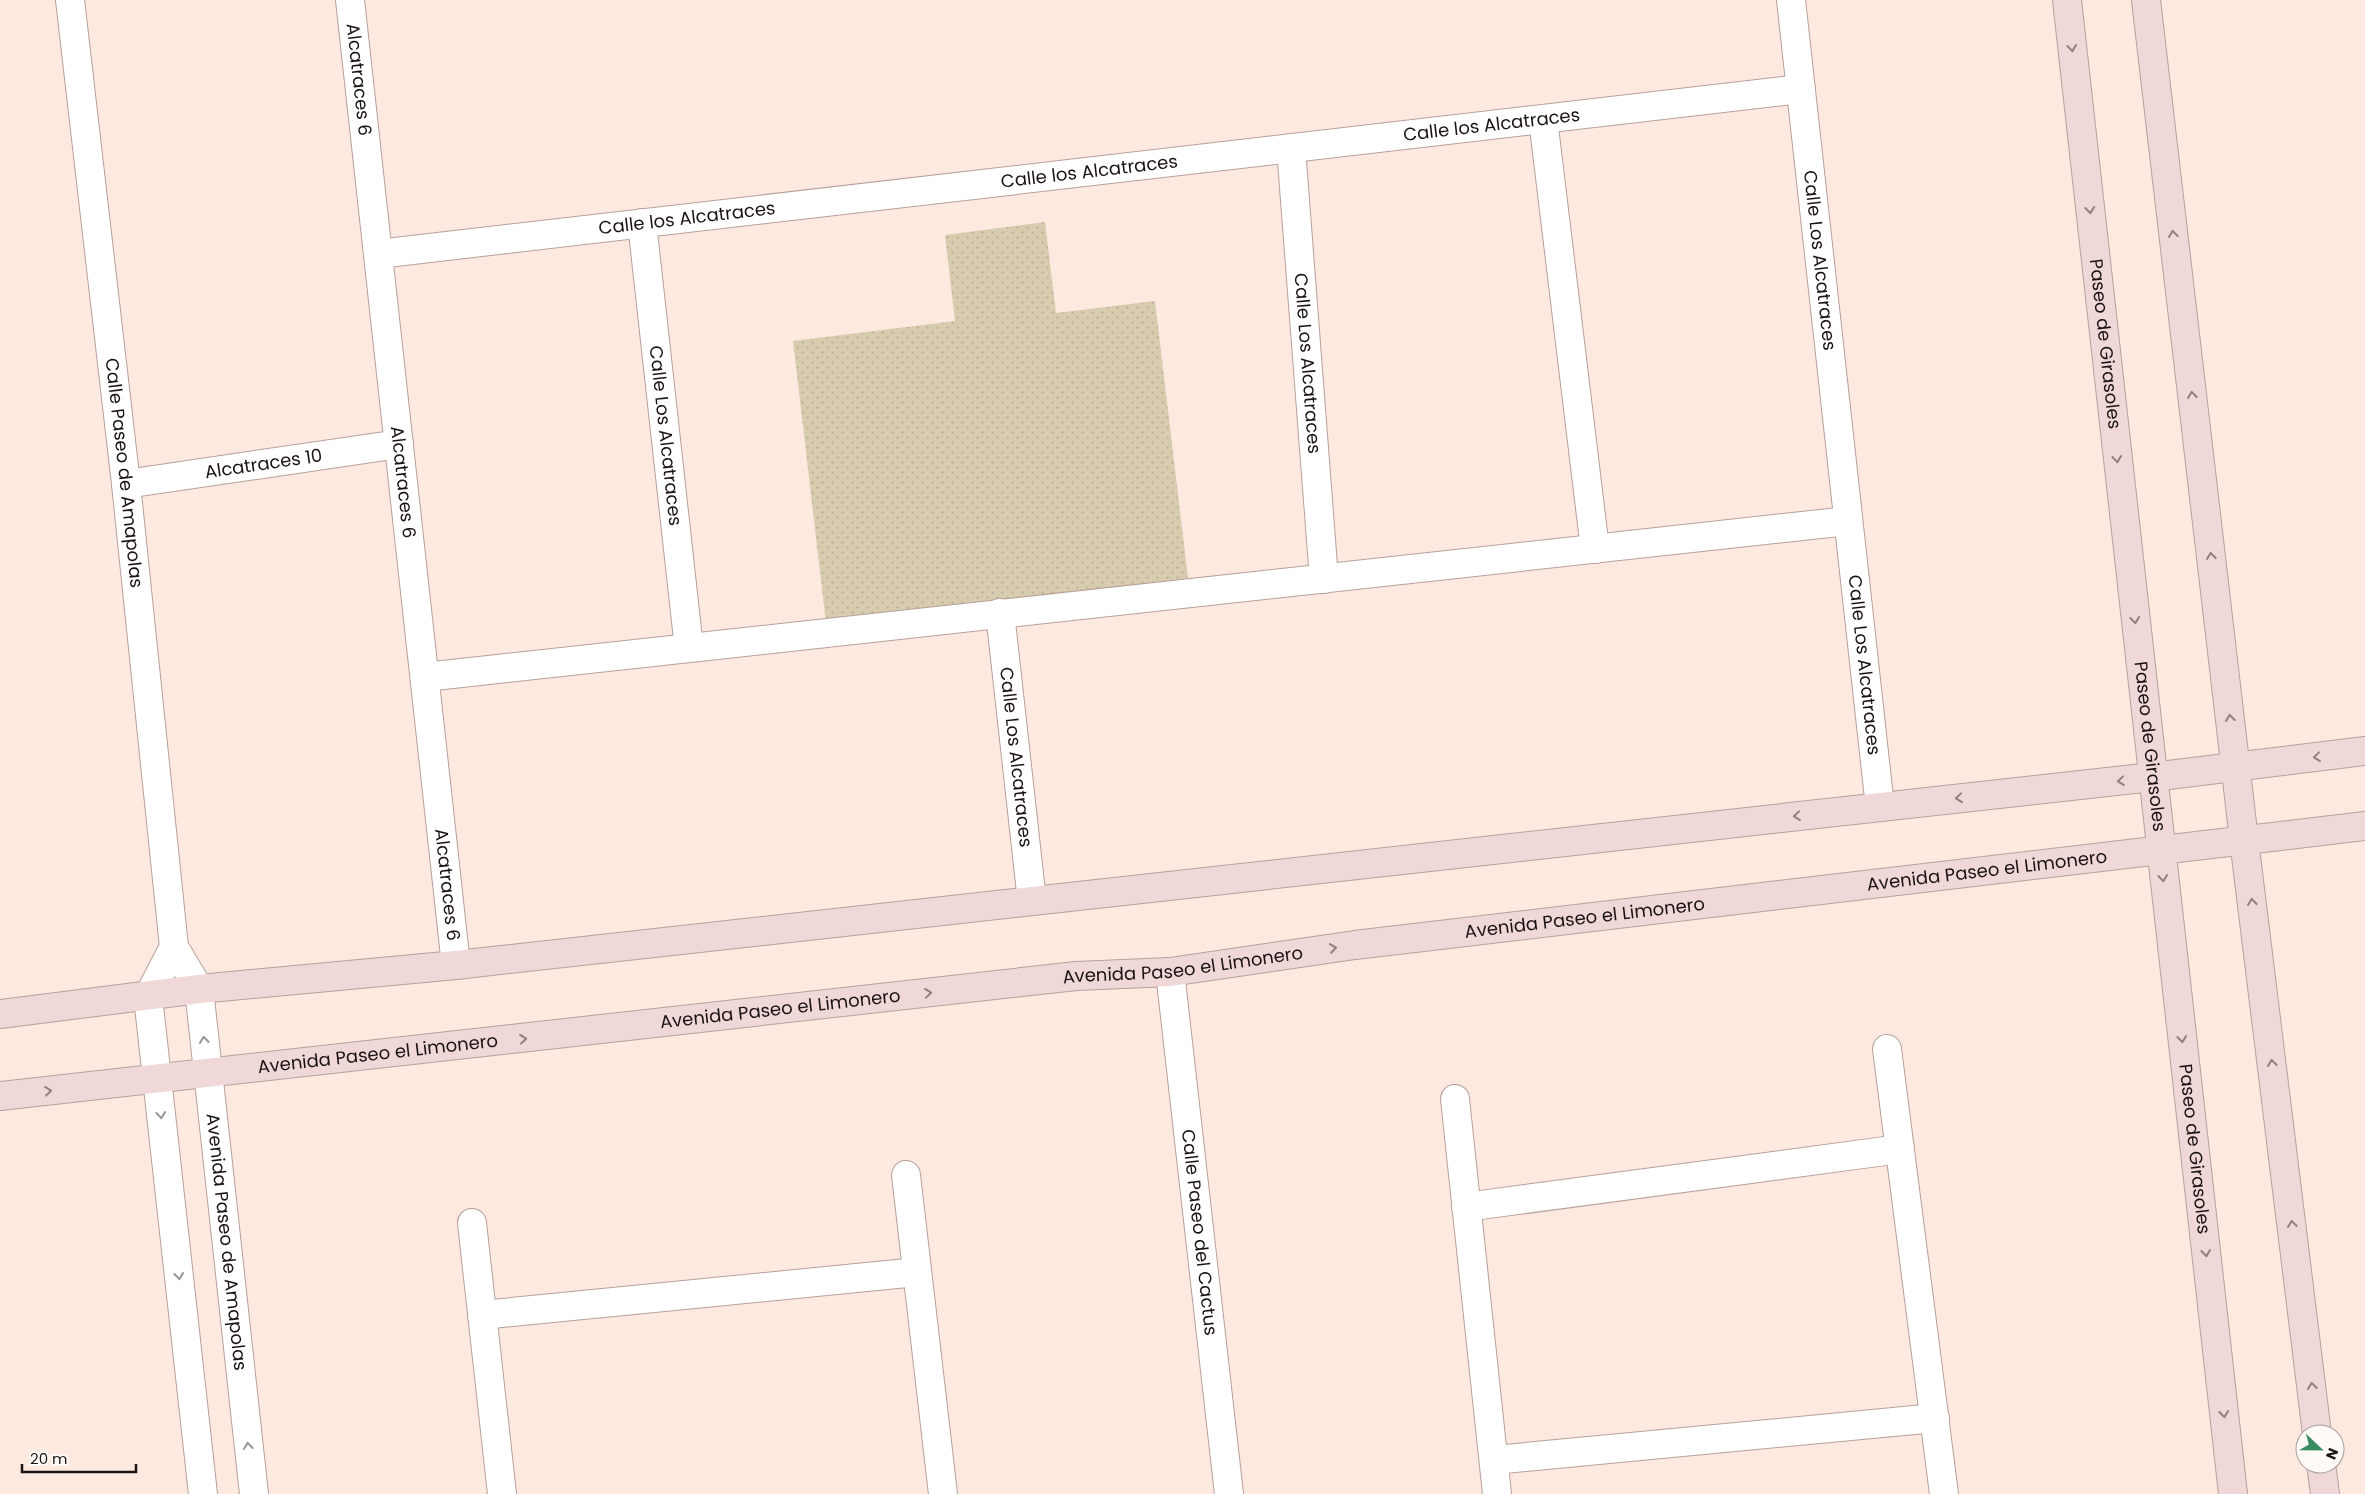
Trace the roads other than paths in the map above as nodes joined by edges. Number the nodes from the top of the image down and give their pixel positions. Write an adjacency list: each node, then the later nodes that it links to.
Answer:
1 (70, 0): 12 (street, Calle Paseo de Amapolas)
2 (350, 0): 10 (street, Alcatraces 6)
3 (1791, 0): 6 (street, Calle Los Alcatraces)
4 (2067, 0): 21 (street, Paseo de Girasoles, one-way to 21)
5 (2146, 0): 20 (street, one-way to 5)
6 (1801, 89): 7 (street, Calle los Alcatraces); 13 (street, Calle Los Alcatraces)
7 (1543, 119): 8 (street, Calle los Alcatraces); 14 (street, Calle Los Alcatraces)
8 (1291, 148): 9 (street, Calle los Alcatraces); 15 (street, Calle Los Alcatraces)
9 (642, 223): 10 (street, Calle los Alcatraces); 17 (street, Calle Los Alcatraces)
10 (378, 254): 11 (street, Alcatraces 6)
11 (400, 444): 12 (street, Alcatraces 10); 18 (street, Alcatraces 6)
12 (126, 484): 27 (street, Calle Paseo de Amapolas)
13 (1848, 522): 14 (street); 22 (street, Calle Los Alcatraces)
14 (1595, 549): 15 (street)
15 (1324, 579): 16 (street)
16 (1000, 614): 17 (street); 26 (street, Calle Los Alcatraces)
17 (690, 648): 18 (street)
18 (425, 676): 28 (street, Alcatraces 6)
19 (2365, 751): 20 (street, one-way to 20)
20 (2236, 766): 21 (street); 24 (street)
21 (2152, 777): 22 (street, one-way to 22); 25 (street, Paseo de Girasoles)
22 (1880, 807): 26 (street, one-way to 26)
23 (2365, 826): 24 (street, Avenida Paseo el Limonero)
24 (2244, 840): 25 (street, Avenida Paseo el Limonero); 45 (street, one-way to 24)
25 (2160, 850): 29 (street, Avenida Paseo el Limonero, one-way to 25); 55 (street, Paseo de Girasoles, one-way to 55)
26 (1032, 901): 28 (street)
27 (174, 947): 30 (street, Calle Paseo de Amapolas); 31 (street)
28 (456, 965): 30 (street)
29 (1170, 972): 34 (street, Avenida Paseo el Limonero, one-way to 29); 52 (street, Calle Paseo del Cactus)
30 (199, 989): 31 (street); 34 (street, Avenida Paseo de Amapolas, one-way to 30)
31 (148, 997): 32 (street); 35 (street)
32 (0, 1014)
33 (1887, 1049): 38 (street)
34 (208, 1075): 35 (street, Avenida Paseo el Limonero); 49 (street, Avenida Paseo de Amapolas, one-way to 34)
35 (157, 1079): 36 (street, Avenida Paseo el Limonero, one-way to 35); 48 (street, one-way to 48)
36 (0, 1096)
37 (1455, 1099): 40 (street)
38 (1900, 1149): 40 (street); 44 (street)
39 (906, 1175): 42 (street)
40 (1466, 1207): 46 (street)
41 (472, 1223): 43 (street)
42 (917, 1272): 43 (street); 51 (street)
43 (482, 1315): 50 (street)
44 (1935, 1418): 46 (street); 54 (street)
45 (2317, 1424)
46 (1494, 1460): 53 (street)
47 (2322, 1474): 56 (street)
48 (203, 1494)
49 (254, 1494)
50 (502, 1494)
51 (943, 1494)
52 (1229, 1494)
53 (1498, 1494)
54 (1944, 1494)
55 (2233, 1494)
56 (2325, 1494)

